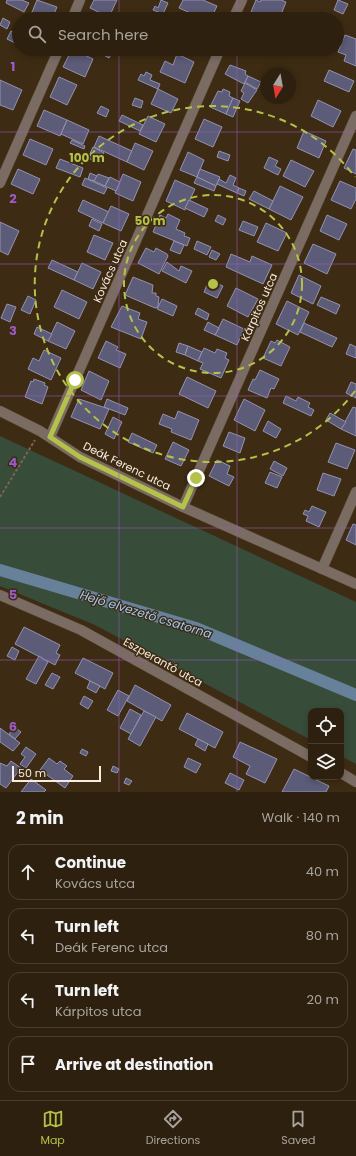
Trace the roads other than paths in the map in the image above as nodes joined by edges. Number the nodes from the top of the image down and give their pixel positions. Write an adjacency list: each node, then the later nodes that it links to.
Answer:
1 (80, 0): 3 (street)
2 (242, 0): 4 (street)
3 (75, 12)
4 (236, 12)
5 (56, 56): 8 (street)
6 (217, 56): 10 (street, Kovács utca)
7 (356, 116): 12 (street, Kárpitos utca)
8 (0, 183)
9 (0, 411): 10 (street, Deák Ferenc utca)
10 (50, 437): 12 (street, Deák Ferenc utca)
11 (356, 492): 13 (street)
12 (183, 507): 13 (street, Deák Ferenc utca)
13 (322, 569): 14 (street, Deák Ferenc utca)
14 (356, 584)
15 (0, 595): 16 (street, Eszperantó utca)
16 (308, 755)
17 (344, 776): 18 (street)
18 (356, 782)

